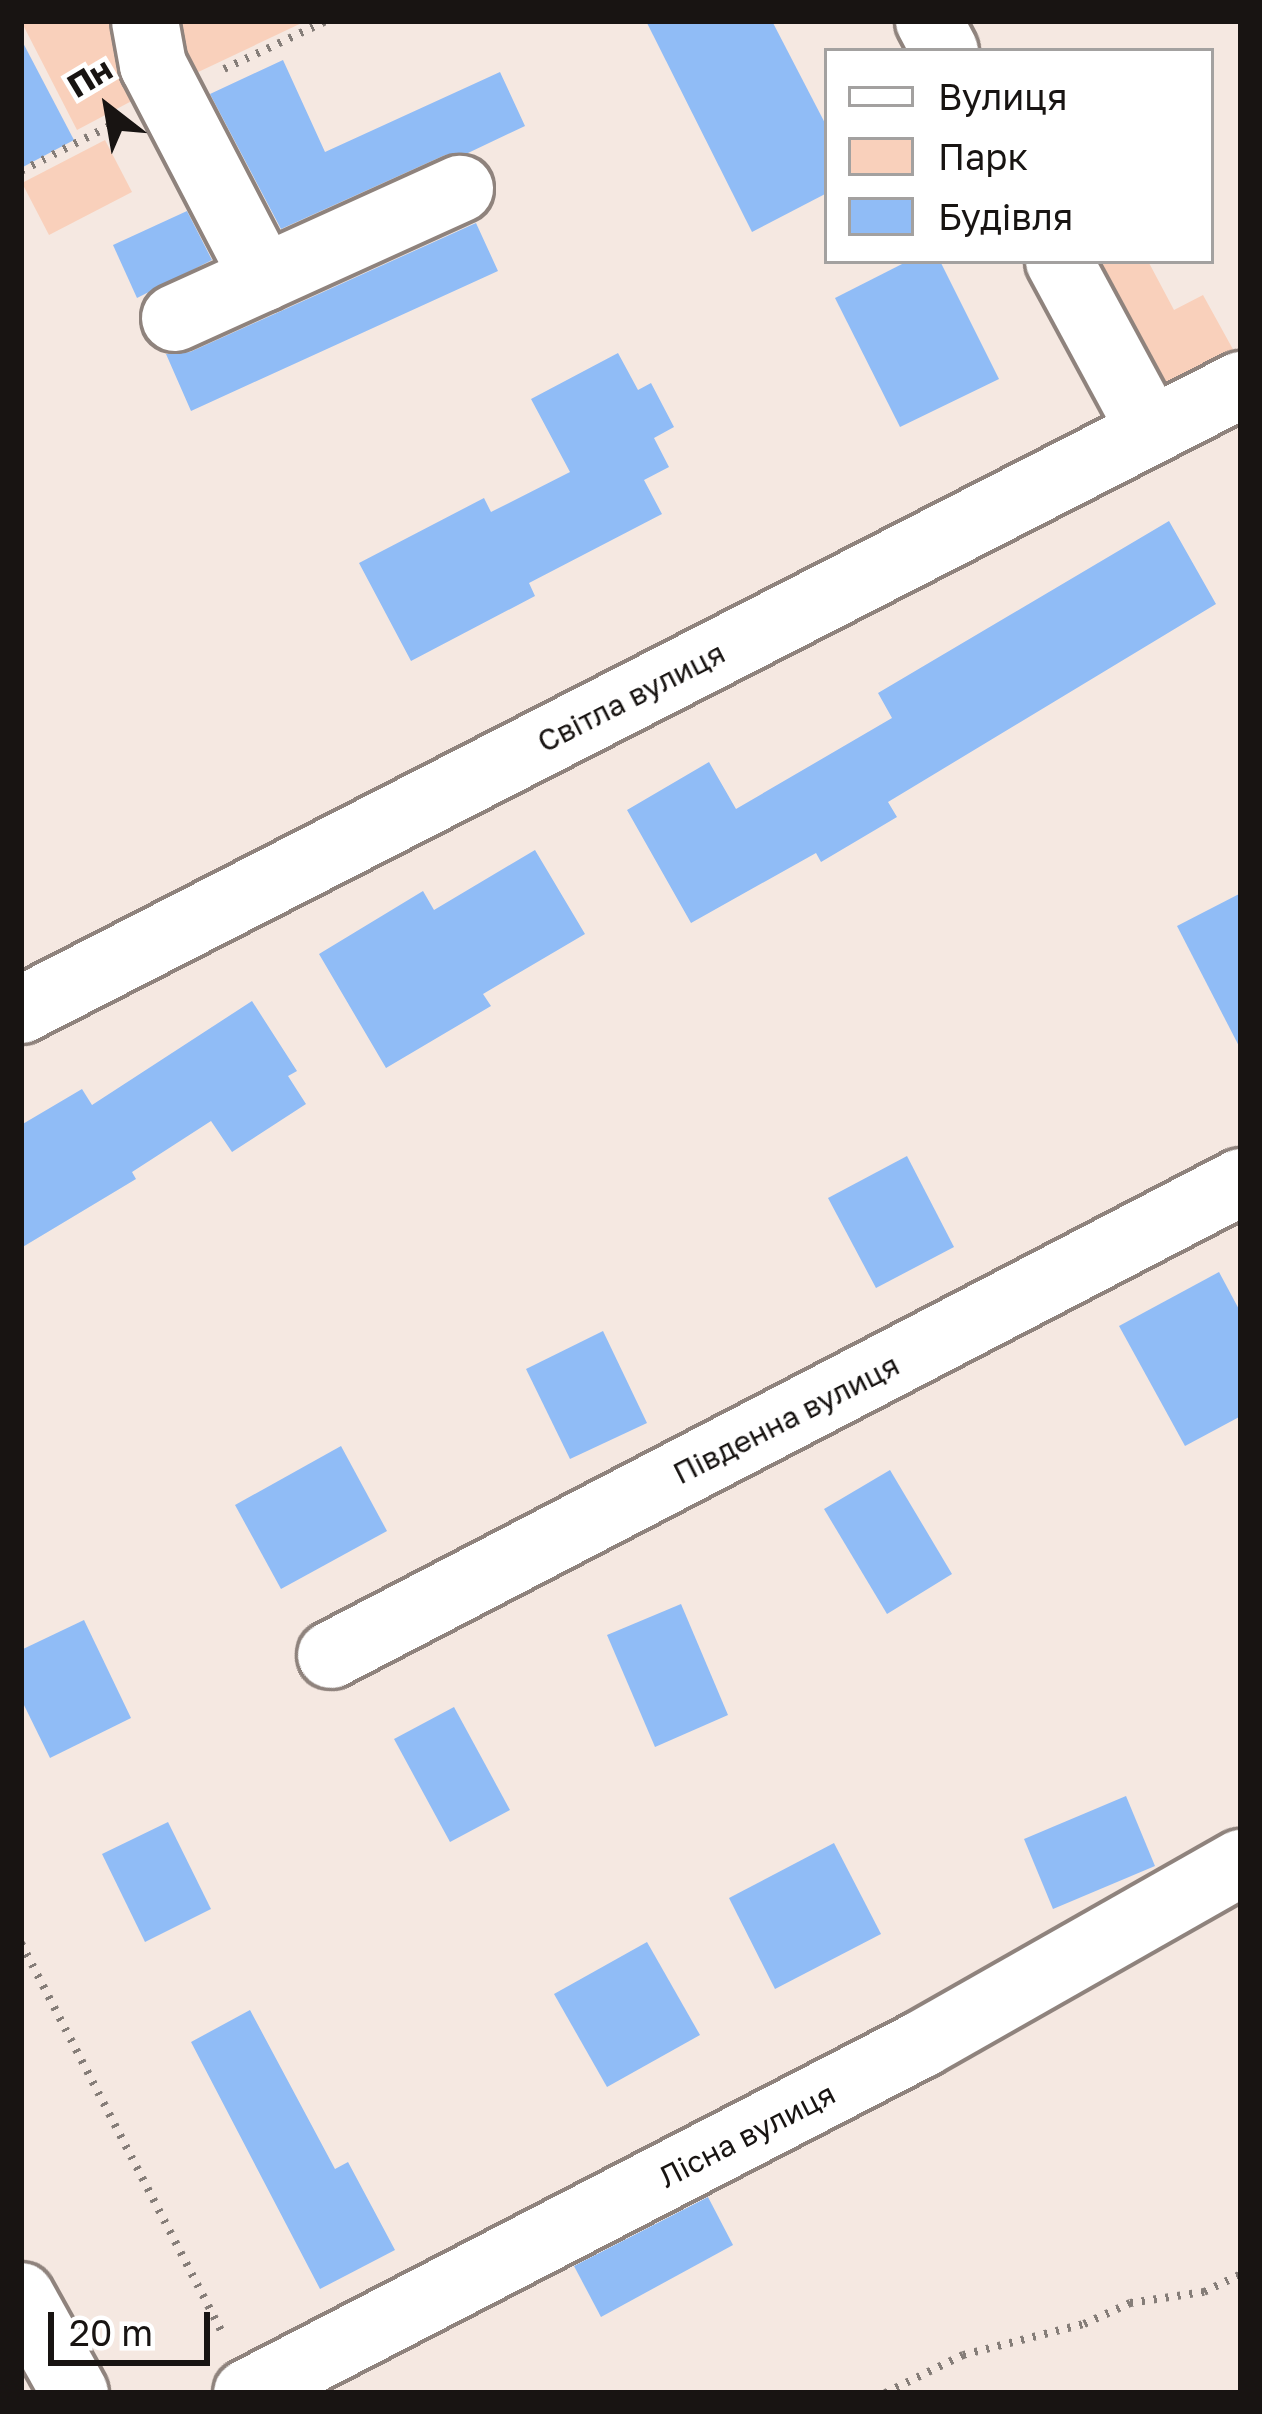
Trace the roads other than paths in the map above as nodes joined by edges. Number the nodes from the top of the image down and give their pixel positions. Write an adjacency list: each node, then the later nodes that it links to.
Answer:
1 (145, 21): 6 (street)
2 (929, 21): 3 (street)
3 (943, 48)
4 (460, 189): 6 (street)
5 (1061, 264): 9 (street)
6 (264, 278): 7 (street)
7 (175, 318)
8 (1241, 385): 9 (street, Світла вулиця)
9 (1151, 431): 10 (street, Світла вулиця)
10 (21, 1010)
11 (1241, 1182): 12 (street, Південна вулиця)
12 (331, 1655)
13 (1241, 1863): 15 (street, Лісна вулиця)
14 (21, 2296): 16 (street)
15 (249, 2392)
16 (75, 2393)

